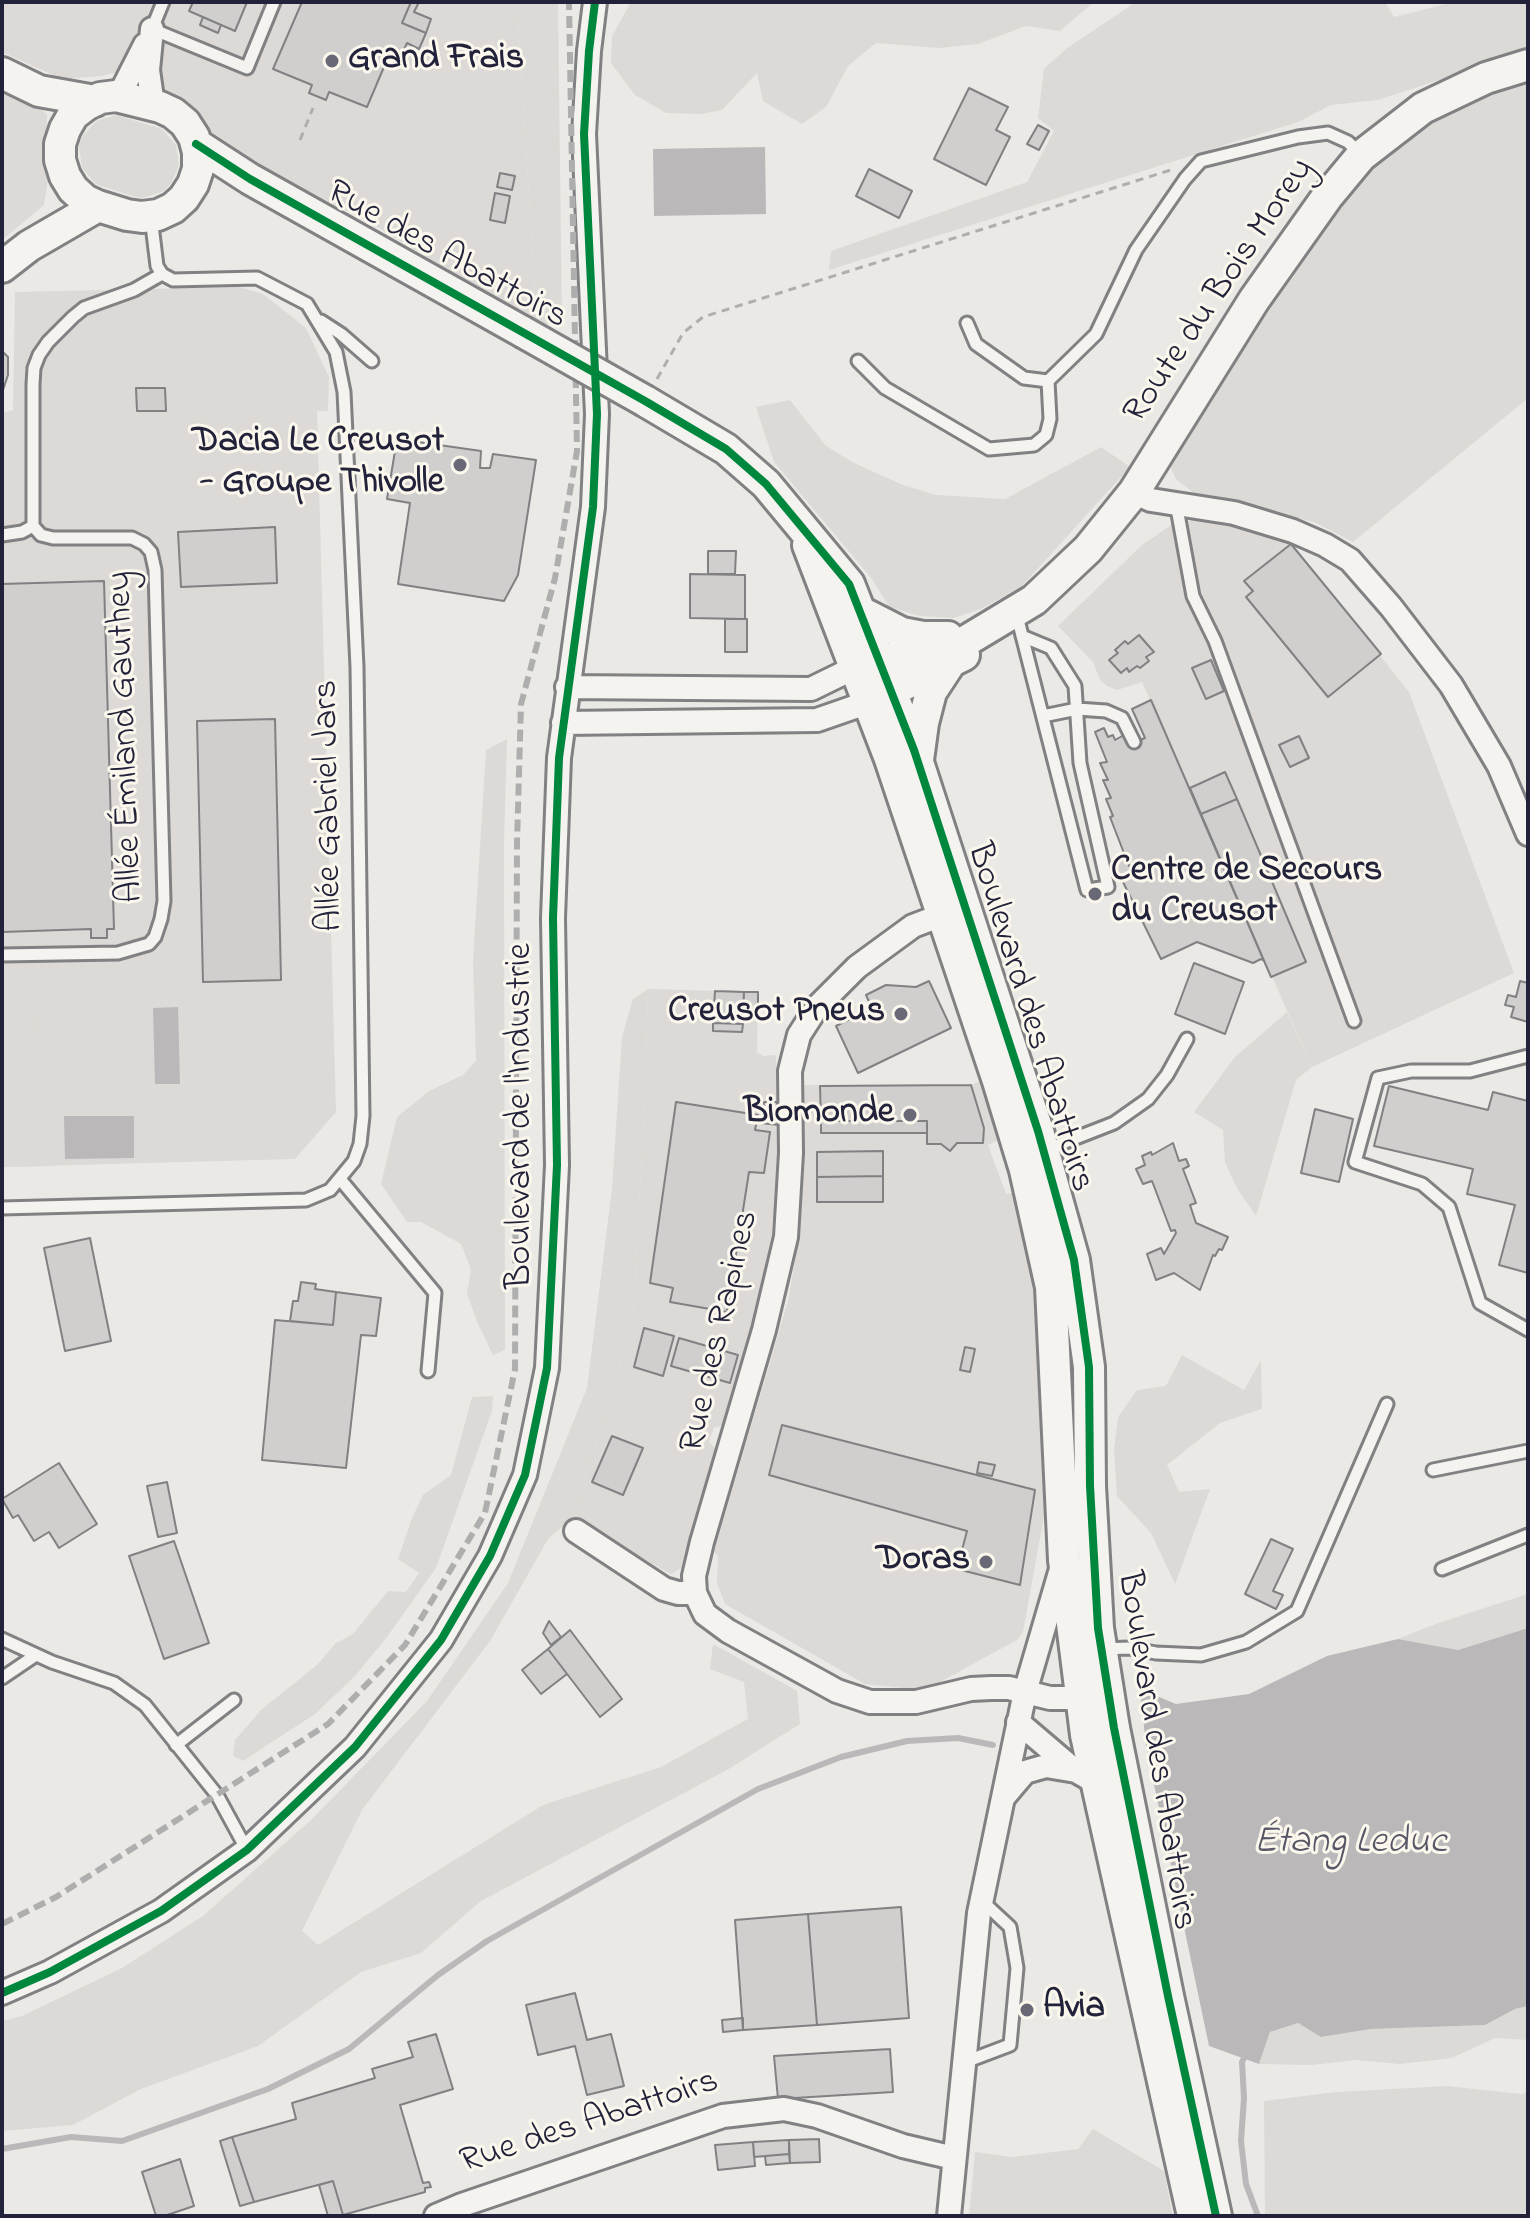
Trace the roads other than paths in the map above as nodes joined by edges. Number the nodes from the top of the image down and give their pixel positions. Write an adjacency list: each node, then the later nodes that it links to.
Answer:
1 (163, 2): 4 (lane)
2 (274, 2): 4 (lane)
3 (595, 2): 36 (street, Boulevard de l'Industrie)
4 (152, 29): 8 (street); 9 (street)
5 (1528, 65): 12 (street, Route du Bois Morey)
6 (2, 73): 7 (street)
7 (39, 91): 8 (street); 10 (street)
8 (107, 98): 9 (street); 10 (street)
9 (153, 105): 11 (street)
10 (64, 130): 14 (street)
11 (196, 144): 13 (street, Rue des Abattoirs); 15 (street)
12 (1361, 156): 25 (lane); 26 (street, Route du Bois Morey)
13 (250, 179): 15 (street); 29 (street, Rue des Abattoirs, bridge)
14 (68, 181): 16 (street); 18 (street)
15 (190, 189): 17 (street)
16 (98, 206): 17 (street); 18 (street)
17 (151, 216): 20 (lane)
18 (29, 246): 19 (street)
19 (2, 267)
20 (162, 274): 21 (lane, Allée Gabriel Jars); 28 (lane)
21 (317, 318): 23 (lane); 50 (lane, Allée Gabriel Jars)
22 (967, 323): 25 (lane)
23 (372, 361)
24 (858, 361): 25 (lane)
25 (1048, 381)
26 (1134, 492): 27 (street); 32 (street, Route du Bois Morey)
27 (1176, 503): 43 (street); 46 (lane)
28 (33, 526): 30 (lane); 45 (lane, Allée Émiland Gauthey)
29 (802, 528): 31 (street, Boulevard des Abattoirs); 35 (street, Boulevard des Abattoirs)
30 (2, 535)
31 (859, 611): 33 (street, Route du Bois Morey); 35 (street, Boulevard des Abattoirs)
32 (1019, 624): 33 (street, Route du Bois Morey); 34 (street, Route du Bois Morey); 38 (lane); 39 (lane)
33 (985, 630): 35 (street, Route du Bois Morey)
34 (950, 663): 37 (street, Route du Bois Morey); 42 (street)
35 (866, 664): 36 (street); 37 (street, Boulevard des Abattoirs)
36 (567, 687): 40 (street, Boulevard de l'Industrie)
37 (879, 697): 40 (street); 42 (street, Boulevard des Abattoirs); 44 (street, Boulevard des Abattoirs)
38 (1077, 709): 39 (lane); 39 (lane); 41 (lane)
39 (1043, 716)
40 (563, 723): 73 (street, Boulevard de l'Industrie)
41 (1134, 742)
42 (918, 762): 49 (street, Boulevard des Abattoirs)
43 (1528, 834)
44 (942, 915): 49 (street, Boulevard des Abattoirs); 61 (street, Rue des Rapines)
45 (2, 955)
46 (1354, 1021)
47 (1187, 1039): 49 (lane)
48 (1528, 1056): 52 (lane)
49 (1032, 1154): 59 (street, Boulevard des Abattoirs); 63 (street, Boulevard des Abattoirs)
50 (340, 1179): 51 (lane, Allée Gabriel Jars); 53 (lane)
51 (2, 1208)
52 (1528, 1330)
53 (428, 1371)
54 (1387, 1404): 63 (lane)
55 (1528, 1451): 56 (lane)
56 (1433, 1470)
57 (576, 1531): 61 (street)
58 (1528, 1535): 60 (lane)
59 (1064, 1560): 66 (street); 67 (street, Boulevard des Abattoirs)
60 (1442, 1569)
61 (695, 1593): 66 (street)
62 (2, 1639): 64 (lane)
63 (1101, 1649): 67 (street, Boulevard des Abattoirs)
64 (36, 1655): 65 (lane); 70 (lane)
65 (2, 1678)
66 (1025, 1692): 67 (street); 69 (street)
67 (1095, 1695): 71 (street, Boulevard des Abattoirs); 81 (street, Boulevard des Abattoirs)
68 (234, 1700): 70 (lane)
69 (1018, 1722): 71 (street); 72 (street)
70 (176, 1745): 73 (lane)
71 (1086, 1777): 72 (street); 80 (street, Boulevard des Abattoirs)
72 (1002, 1799): 74 (street)
73 (247, 1850): 75 (street, Boulevard de l'Industrie)
74 (982, 1901): 76 (street); 76 (lane)
75 (2, 1993)
76 (964, 2062): 77 (street)
77 (954, 2158): 78 (street, Rue des Abattoirs); 79 (street)
78 (436, 2216)
79 (949, 2216)
80 (1193, 2216)
81 (1216, 2216)

